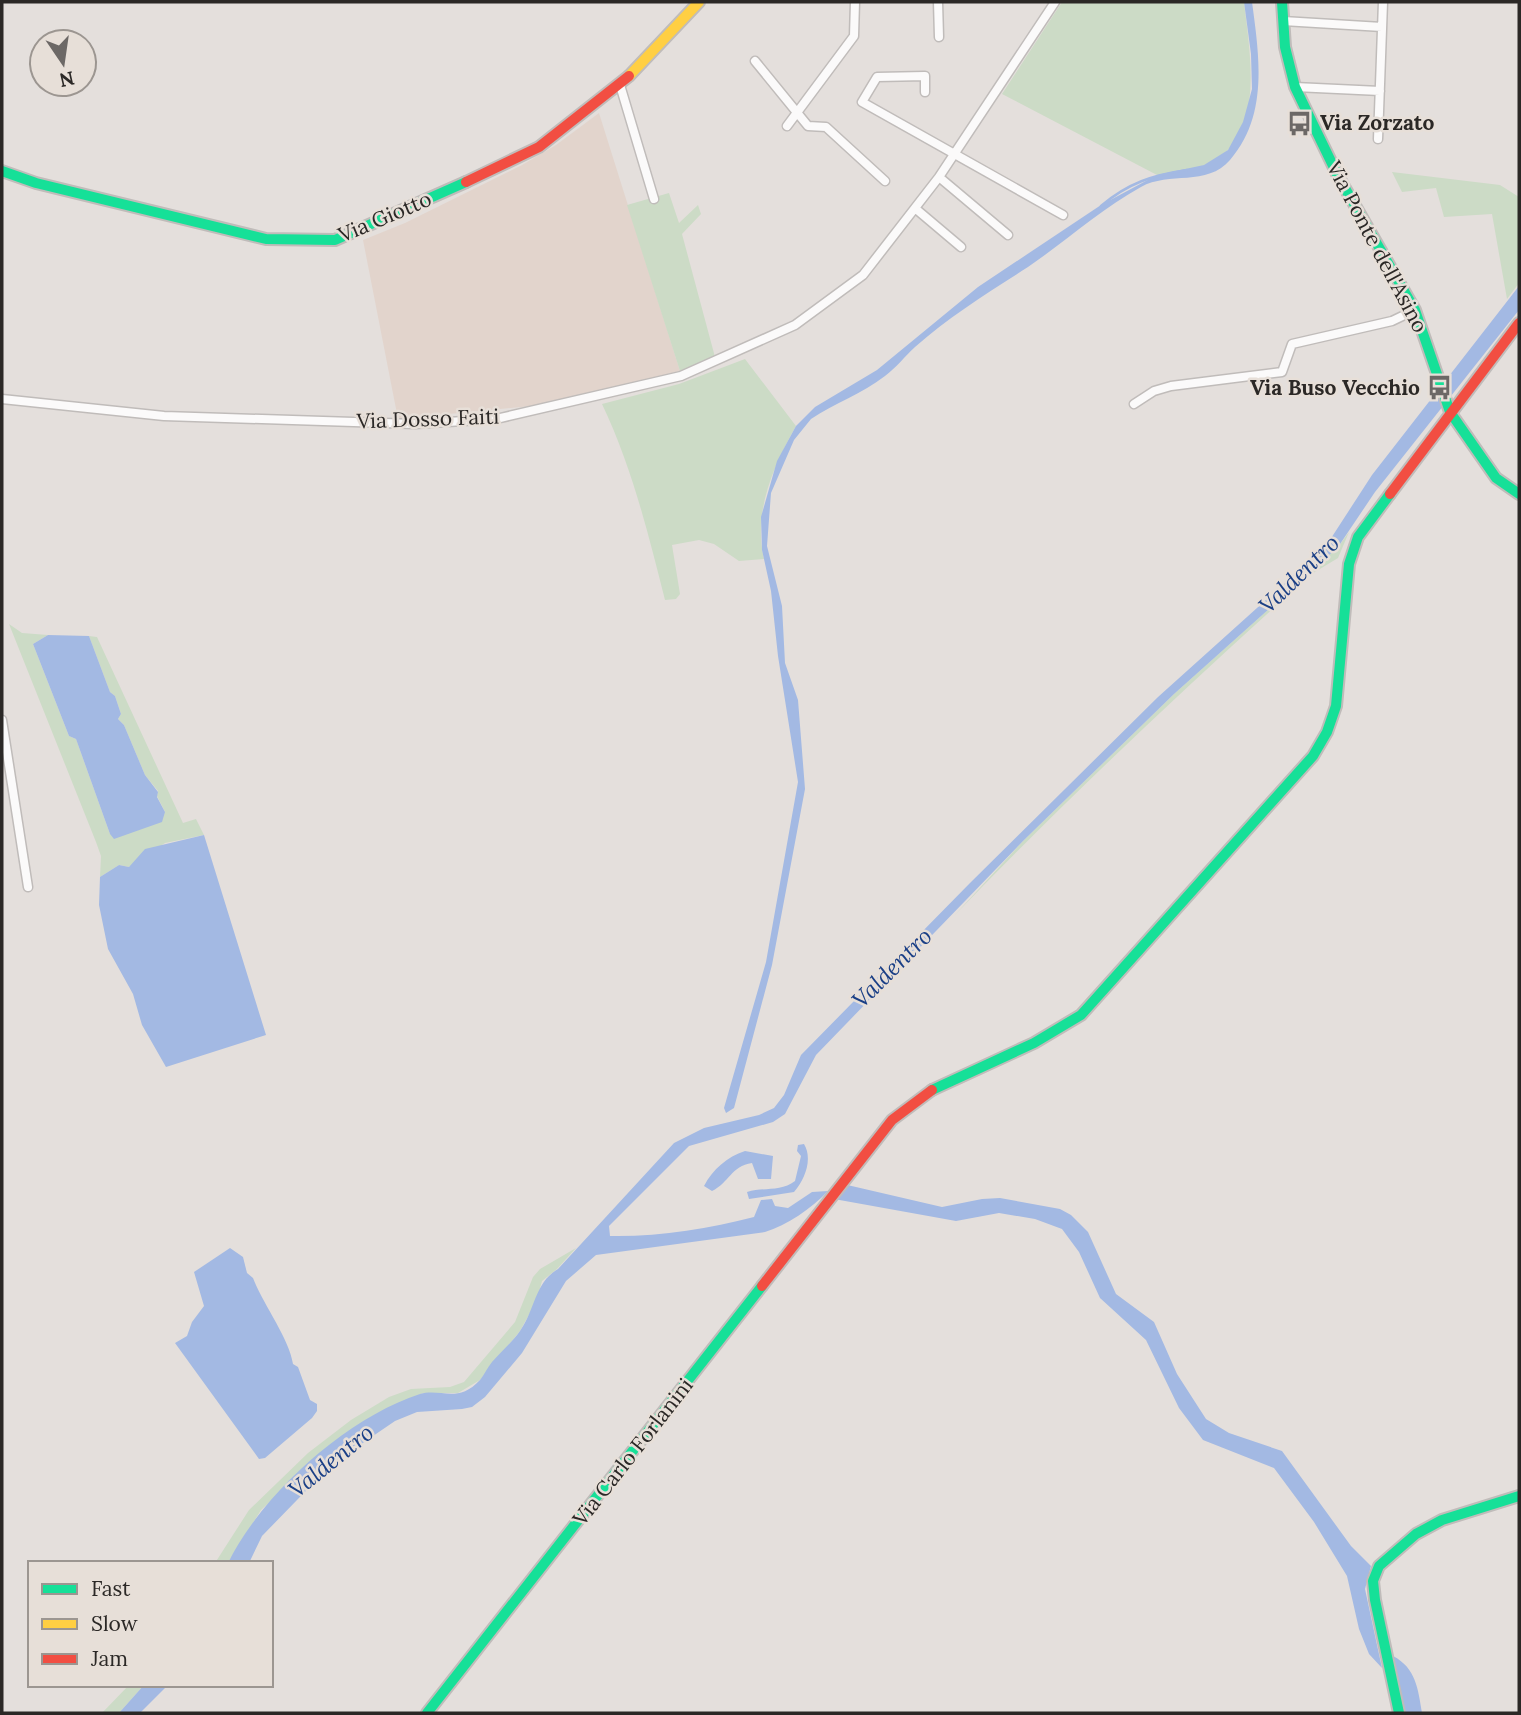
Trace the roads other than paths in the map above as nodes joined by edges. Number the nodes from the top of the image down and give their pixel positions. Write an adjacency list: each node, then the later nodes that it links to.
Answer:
1 (699, 2): 11 (main road, Via Giotto)
2 (855, 2): 15 (street)
3 (938, 2): 9 (street)
4 (1055, 2): 18 (street, Via Dosso Faiti)
5 (1282, 2): 7 (main road, Via Ponte dell'Asino)
6 (1383, 2): 8 (street)
7 (1283, 21): 8 (street); 12 (main road, Via Ponte dell'Asino)
8 (1382, 27): 13 (street)
9 (939, 37)
10 (755, 61): 15 (street)
11 (620, 85): 19 (main road, Via Giotto); 22 (street)
12 (1295, 87): 13 (street); 27 (main road, Via Ponte dell'Asino)
13 (1380, 91): 17 (street)
14 (925, 92): 18 (street)
15 (796, 114): 16 (street); 21 (street)
16 (787, 126)
17 (1378, 139)
18 (956, 154): 20 (street, Via Dosso Faiti); 24 (street)
19 (2, 171)
20 (939, 177): 23 (street, Via Dosso Faiti); 25 (street)
21 (886, 181)
22 (654, 199)
23 (916, 209): 26 (street); 29 (street, Via Dosso Faiti)
24 (1063, 215)
25 (1008, 234)
26 (961, 247)
27 (1415, 310): 30 (street); 31 (main road, Via Ponte dell'Asino)
28 (1519, 323): 31 (main road)
29 (2, 399)
30 (1134, 404)
31 (1449, 408): 32 (main road, Via Ponte dell'Asino); 36 (main road, Via Carlo Forlanini)
32 (1519, 494)
33 (2, 720): 34 (street)
34 (29, 887)
35 (1519, 1496): 37 (main road)
36 (427, 1713)
37 (1399, 1713)

